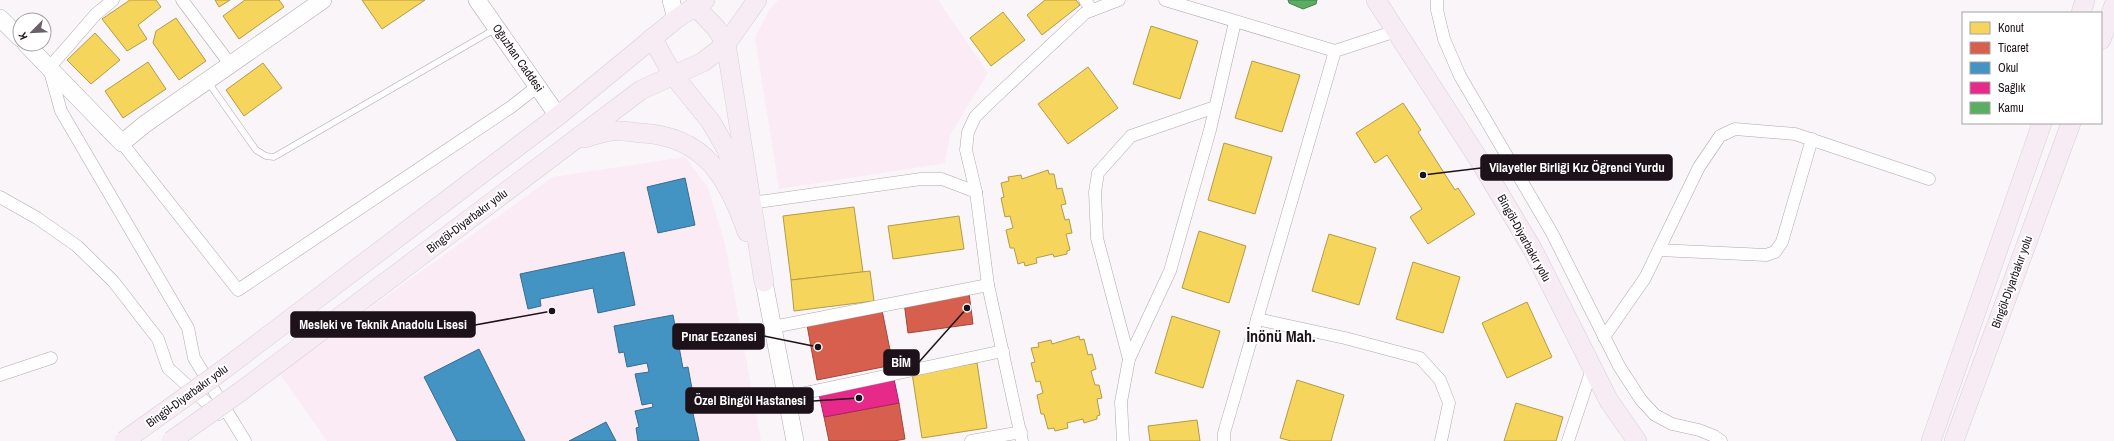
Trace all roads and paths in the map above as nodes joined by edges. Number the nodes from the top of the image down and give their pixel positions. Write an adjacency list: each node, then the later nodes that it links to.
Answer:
1 (113, 0): 28 (street)
2 (182, 0): 27 (street)
3 (323, 0): 27 (street)
4 (476, 0): 19 (street, Oğuzhan Caddesi)
5 (671, 0): 17 (street)
6 (757, 0): 24 (main road, Bingöl-Diyarbakır yolu)
7 (1119, 0): 13 (street)
8 (1165, 0): 18 (street)
9 (1376, 0): 21 (main road, Bingöl-Diyarbakır yolu)
10 (1437, 0): 48 (street)
11 (2085, 0): 15 (main road)
12 (698, 2): 17 (main road, Bingöl-Diyarbakır yolu); 24 (main road)
13 (1088, 5): 40 (street)
14 (2114, 5): 22 (main road)
15 (2081, 12)
16 (0, 18): 20 (street)
17 (676, 19): 23 (main road, Bingöl-Diyarbakır yolu)
18 (1235, 22): 25 (street); 32 (street)
19 (497, 29): 30 (lane); 31 (street, Oğuzhan Caddesi)
20 (12, 30)
21 (1396, 31): 25 (street); 52 (main road, Bingöl-Diyarbakır yolu)
22 (2102, 37)
23 (652, 38): 29 (main road); 33 (main road, Bingöl-Diyarbakır yolu)
24 (726, 44): 29 (main road, Bingöl-Diyarbakır yolu); 42 (main road)
25 (1335, 51): 46 (street)
26 (34, 52): 28 (street)
27 (230, 64): 30 (street)
28 (49, 68): 38 (street); 56 (street)
29 (673, 75): 37 (main road, Bingöl-Diyarbakır yolu); 44 (main road)
30 (207, 81): 38 (street)
31 (538, 86): 33 (street, Oğuzhan Caddesi); 38 (street)
32 (1215, 107): 51 (street); 51 (street)
33 (558, 116): 57 (main road, Bingöl-Diyarbakır yolu, bridge)
34 (2042, 124): 67 (main road)
35 (2071, 124): 68 (main road, Bingöl-Diyarbakır yolu)
36 (1812, 139): 39 (street); 43 (street); 43 (street)
37 (573, 142): 44 (main road); 58 (main road, Bingöl-Diyarbakır yolu, bridge)
38 (122, 144)
39 (1929, 179)
40 (976, 192): 42 (street); 45 (street)
41 (0, 198): 56 (street)
42 (752, 204): 44 (main road)
43 (1659, 250): 48 (street)
44 (764, 282): 47 (street)
45 (988, 284): 47 (street); 49 (street)
46 (1257, 319): 62 (street); 63 (street)
47 (773, 327): 54 (street)
48 (1604, 337): 66 (street)
49 (1003, 351): 54 (street); 55 (street)
50 (51, 358): 53 (street)
51 (1128, 359): 61 (street)
52 (1592, 369): 64 (street); 65 (main road, Bingöl-Diyarbakır yolu)
53 (0, 375)
54 (786, 397): 59 (street)
55 (1022, 436): 60 (street)
56 (243, 438)
57 (124, 441)
58 (171, 441)
59 (795, 441)
60 (971, 441)
61 (1123, 441)
62 (1224, 441)
63 (1441, 441)
64 (1568, 441)
65 (1637, 441)
66 (1721, 441)
67 (1931, 441)
68 (1954, 441)

